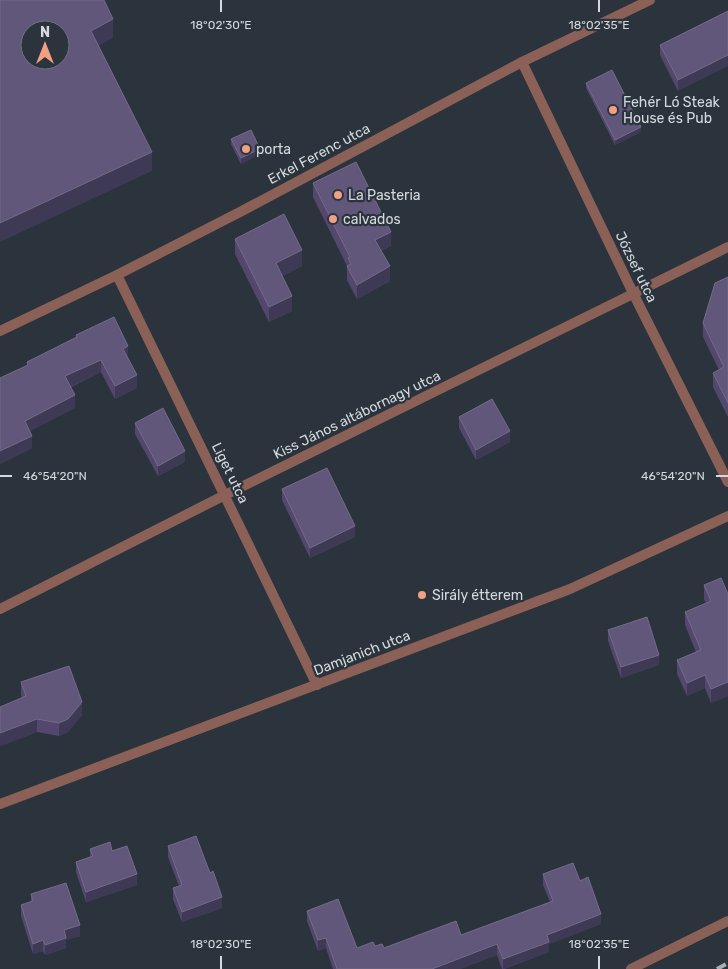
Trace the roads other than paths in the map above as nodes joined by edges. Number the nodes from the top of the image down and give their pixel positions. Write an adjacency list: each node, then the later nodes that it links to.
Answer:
1 (650, 0): 2 (street, Erkel Ferenc utca)
2 (522, 62): 4 (street, Erkel Ferenc utca); 5 (street, József utca)
3 (728, 247): 5 (street, Kiss János altábornagy utca)
4 (117, 275): 6 (street, Erkel Ferenc utca); 8 (street, Liget utca)
5 (633, 293): 7 (street, József utca); 8 (street, Kiss János altábornagy utca)
6 (0, 331)
7 (728, 482)
8 (226, 495): 10 (street, Kiss János altábornagy utca); 11 (street, Liget utca)
9 (728, 516): 11 (street, Damjanich utca)
10 (0, 609)
11 (317, 684): 12 (street, Damjanich utca)
12 (0, 804)
13 (728, 921): 14 (street)
14 (631, 969)

